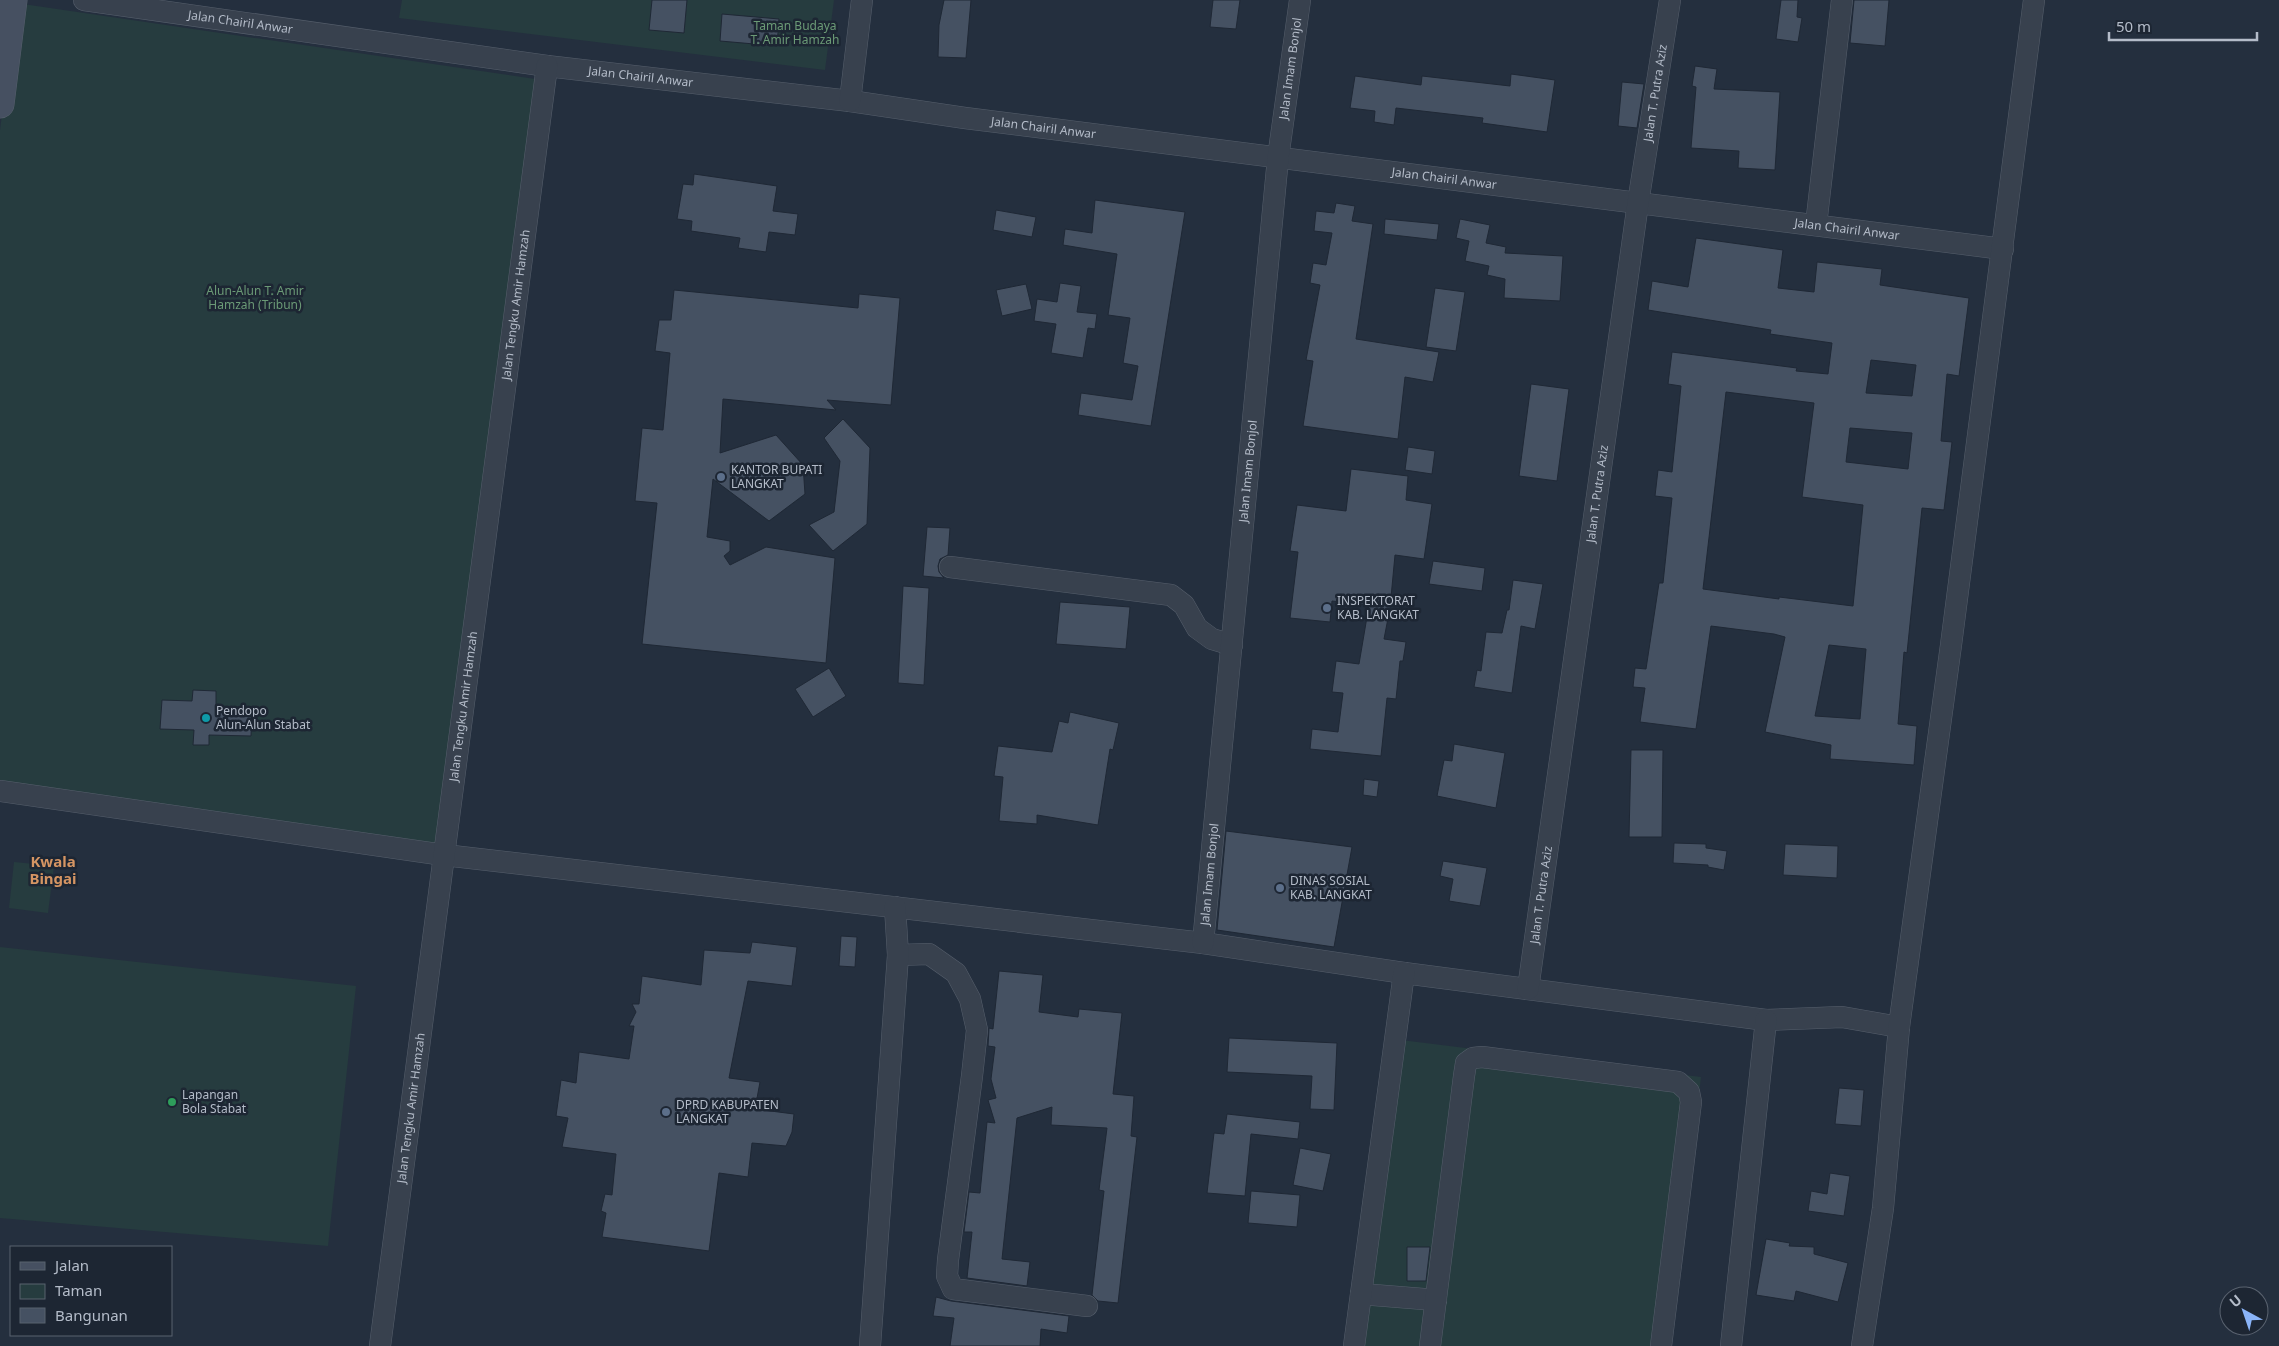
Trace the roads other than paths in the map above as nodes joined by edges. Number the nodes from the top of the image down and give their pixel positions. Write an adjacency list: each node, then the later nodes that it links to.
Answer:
1 (13, 0): 10 (street)
2 (84, 0): 8 (street, Jalan Chairil Anwar)
3 (862, 0): 9 (street)
4 (1300, 0): 11 (street, Jalan Imam Bonjol)
5 (1670, 0): 12 (street, Jalan T. Putra Aziz)
6 (1842, 0): 13 (street)
7 (2034, 0): 14 (street)
8 (547, 66): 9 (street, Jalan Chairil Anwar); 18 (street, Jalan Tengku Amir Hamzah)
9 (850, 101): 11 (street, Jalan Chairil Anwar)
10 (0, 104)
11 (1278, 158): 12 (street, Jalan Chairil Anwar); 16 (street, Jalan Imam Bonjol)
12 (1638, 203): 13 (street, Jalan Chairil Anwar); 23 (street, Jalan T. Putra Aziz)
13 (1816, 226): 14 (street, Jalan Chairil Anwar)
14 (2003, 249): 25 (street)
15 (950, 567): 16 (street)
16 (1232, 645): 20 (street, Jalan Imam Bonjol)
17 (0, 791): 18 (street)
18 (444, 855): 19 (street); 29 (street, Jalan Tengku Amir Hamzah)
19 (895, 907): 20 (street); 21 (street)
20 (1203, 944): 22 (street)
21 (898, 955): 28 (street); 30 (street)
22 (1404, 973): 23 (street); 26 (street)
23 (1528, 989): 24 (street)
24 (1766, 1020): 25 (street); 34 (street)
25 (1899, 1027): 35 (street)
26 (1361, 1294): 27 (street); 31 (street)
27 (1436, 1300): 32 (street); 33 (street)
28 (1087, 1306)
29 (380, 1346)
30 (870, 1346)
31 (1354, 1346)
32 (1430, 1346)
33 (1661, 1346)
34 (1731, 1346)
35 (1862, 1346)

